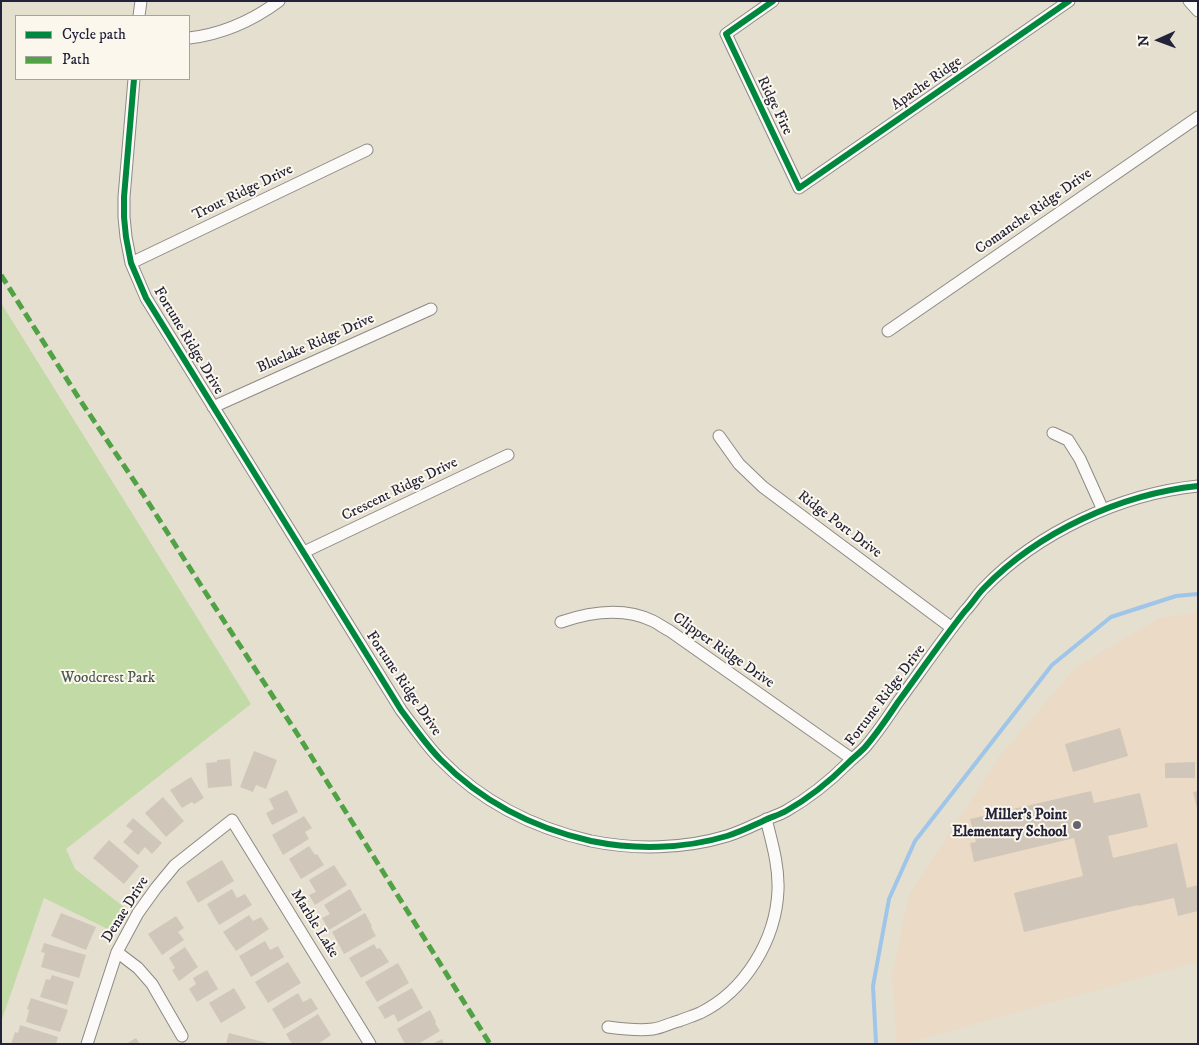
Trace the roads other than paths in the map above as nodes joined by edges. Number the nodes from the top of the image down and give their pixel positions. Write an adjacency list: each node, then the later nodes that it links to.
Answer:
1 (141, 1): 7 (street)
2 (279, 1): 8 (street)
3 (773, 1): 12 (street, Ridge Fire)
4 (1069, 1): 12 (street, Apache Ridge)
5 (1189, 1): 6 (street)
6 (1198, 10)
7 (139, 15)
8 (190, 38)
9 (134, 80): 13 (street, Fortune Ridge Drive)
10 (1198, 117): 15 (street, Comanche Ridge Drive)
11 (367, 150): 13 (street, Trout Ridge Drive)
12 (800, 188)
13 (131, 263): 16 (street, Fortune Ridge Drive)
14 (431, 308): 16 (street, Bluelake Ridge Drive)
15 (888, 331)
16 (213, 407): 22 (street, Fortune Ridge Drive)
17 (1053, 433): 21 (street)
18 (719, 436): 24 (street, Ridge Port Drive)
19 (508, 455): 22 (street, Crescent Ridge Drive)
20 (1198, 486): 21 (street, Fortune Ridge Drive)
21 (1103, 510): 24 (street, Fortune Ridge Drive)
22 (304, 552): 27 (street, Fortune Ridge Drive)
23 (561, 622): 25 (street, Clipper Ridge Drive)
24 (952, 628): 25 (street, Fortune Ridge Drive)
25 (852, 759): 27 (street, Fortune Ridge Drive)
26 (232, 820): 28 (street, Denae Drive); 32 (street, Marble Lake)
27 (766, 820): 29 (street)
28 (117, 952): 30 (street); 31 (street, Denae Drive)
29 (608, 1027)
30 (182, 1036)
31 (87, 1044)
32 (370, 1044)

